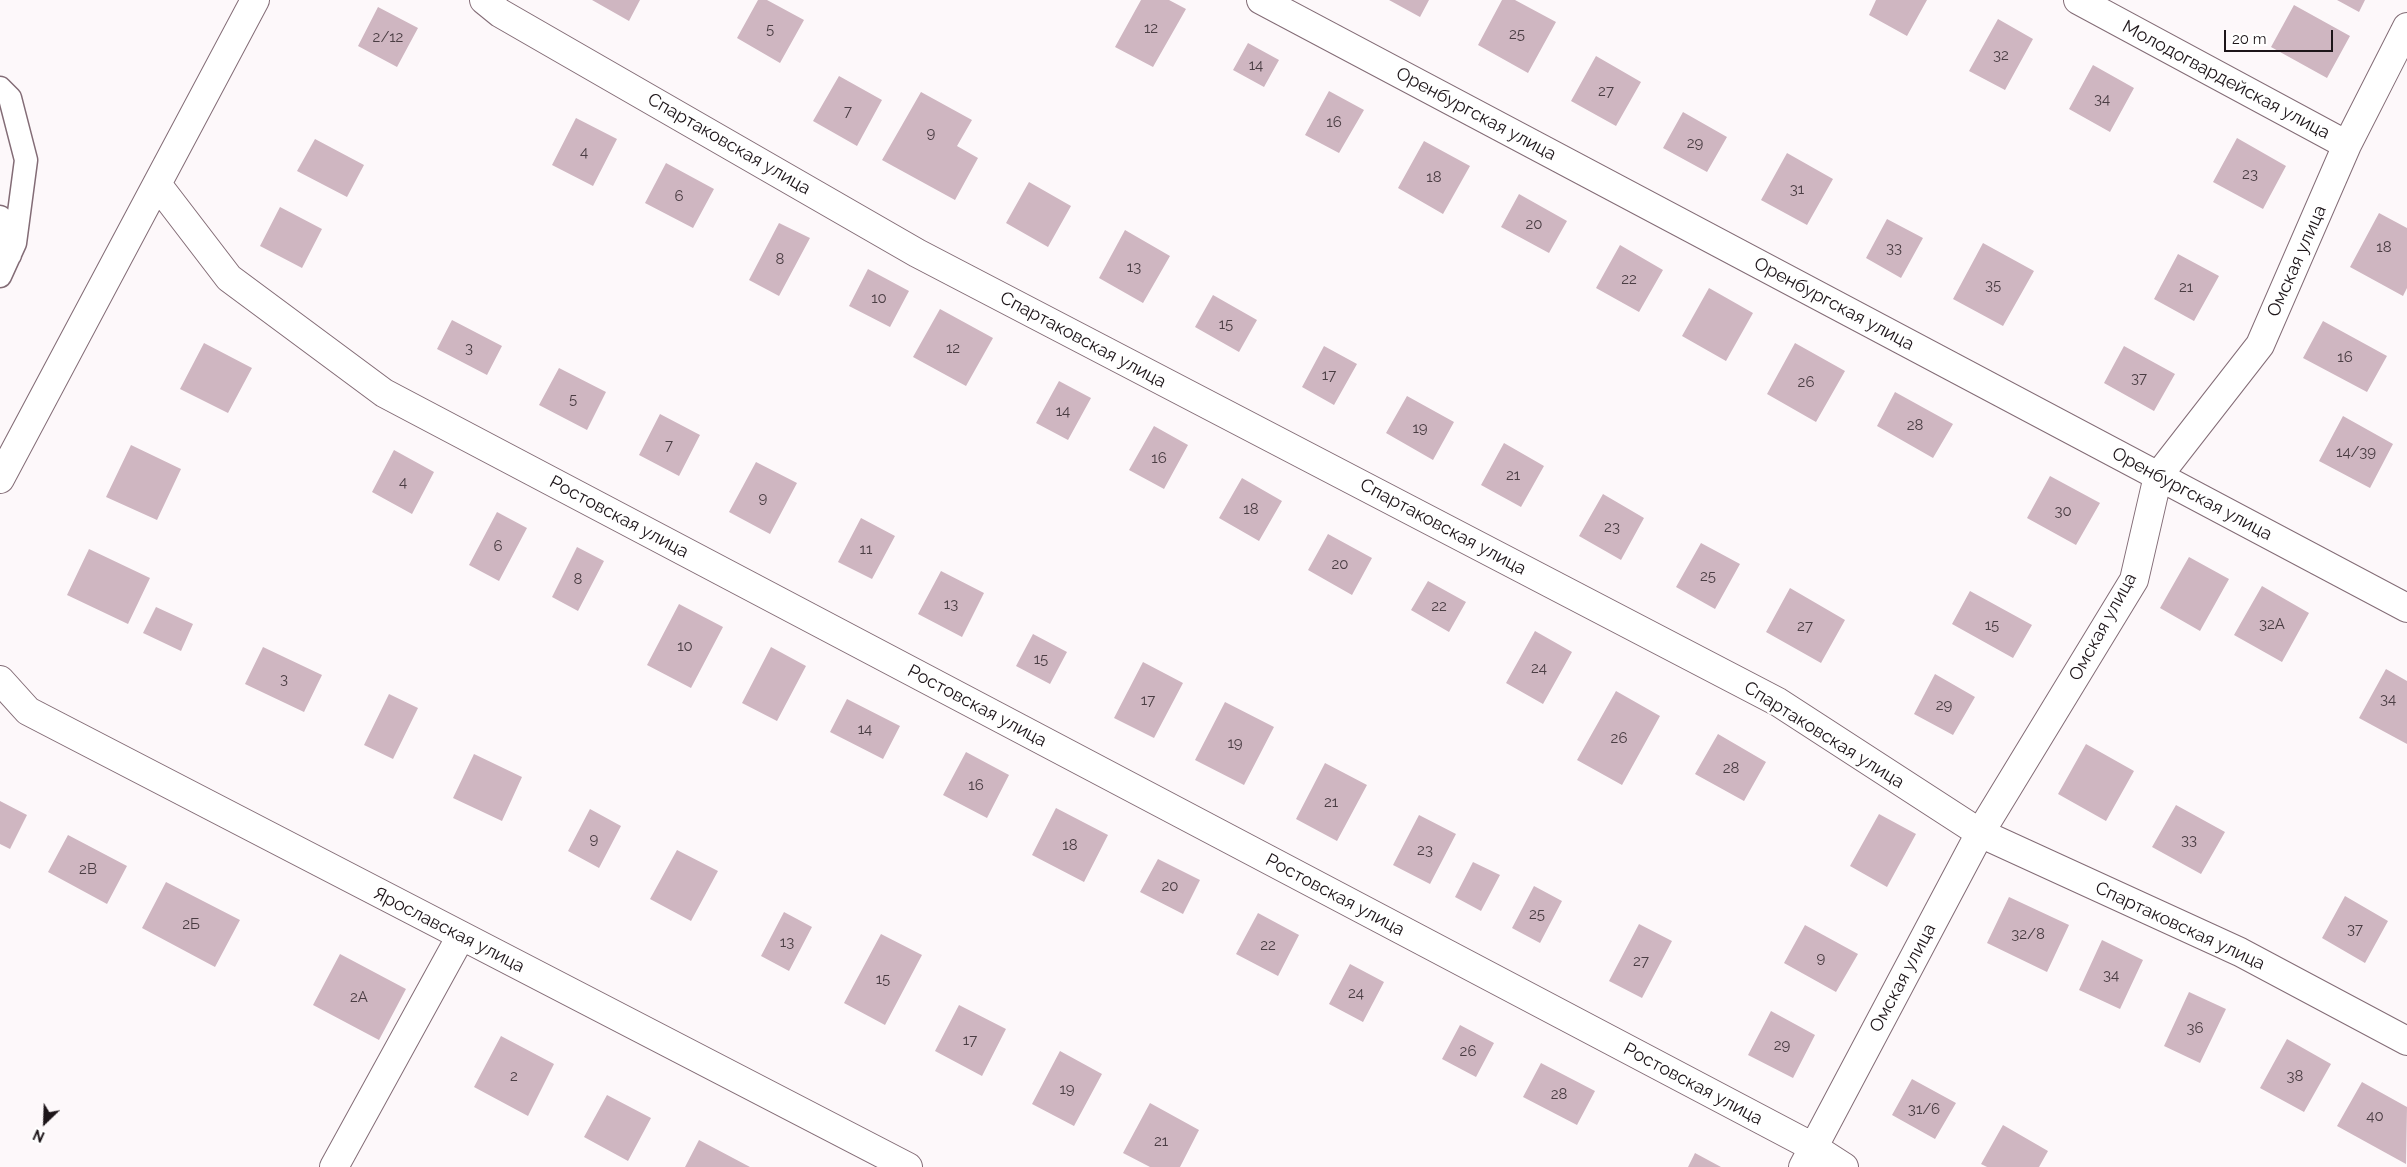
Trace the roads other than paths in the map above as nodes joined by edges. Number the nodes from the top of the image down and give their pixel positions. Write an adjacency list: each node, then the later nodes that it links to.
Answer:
1 (255, 0): 8 (street)
2 (484, 0): 16 (street, Спартаковская улица)
3 (1261, 0): 12 (street, Оренбургская улица)
4 (2078, 0): 7 (street, Молодогвардейская улица)
5 (2407, 27): 7 (street, Омская улица)
6 (0, 88): 10 (lane)
7 (2348, 146): 12 (street, Омская улица)
8 (157, 184): 13 (street); 19 (street, Ростовская улица)
9 (0, 217): 10 (lane)
10 (10, 255): 11 (lane)
11 (0, 276)
12 (2158, 476): 14 (street, Оренбургская улица); 16 (street, Омская улица)
13 (0, 478)
14 (2407, 608)
15 (0, 680): 17 (street, Ярославская улица)
16 (1980, 833): 18 (street, Спартаковская улица); 19 (street, Омская улица)
17 (461, 936): 20 (street); 21 (street, Ярославская улица)
18 (2407, 1041)
19 (1808, 1157): 22 (street, Ростовская улица)
20 (334, 1167)
21 (908, 1167)
22 (1844, 1167)

